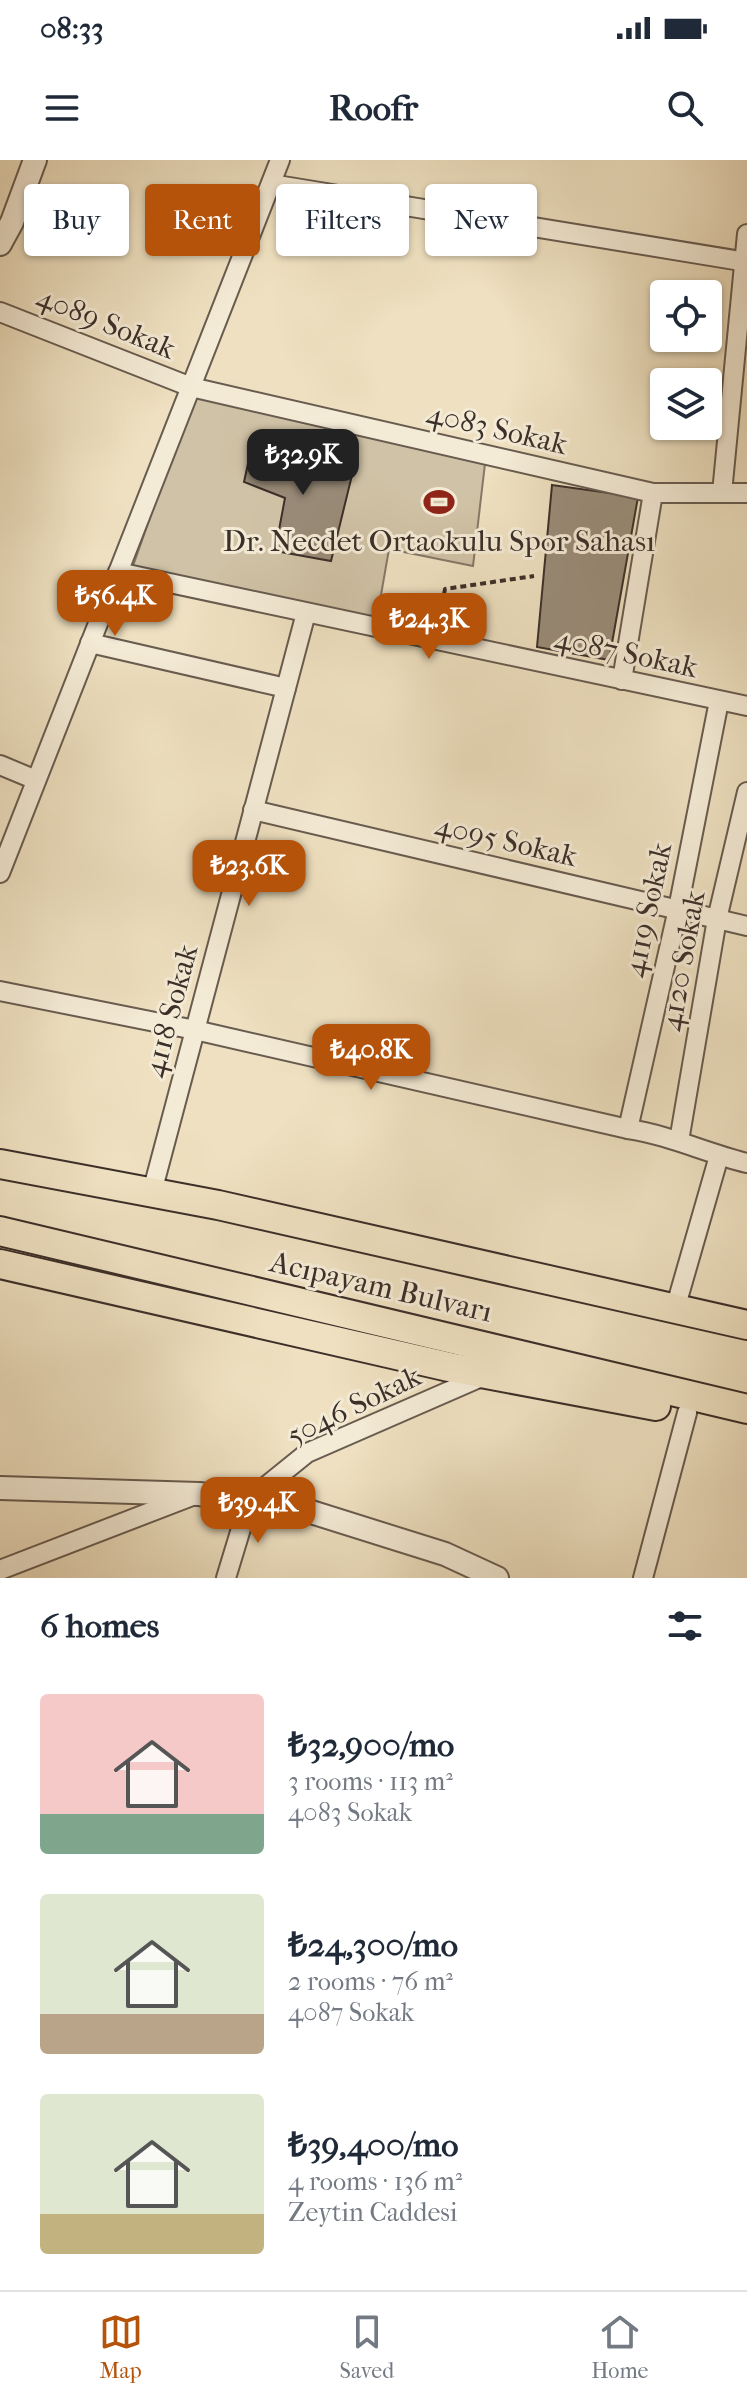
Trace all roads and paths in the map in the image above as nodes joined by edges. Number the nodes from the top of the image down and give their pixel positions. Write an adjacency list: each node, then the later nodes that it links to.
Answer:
1 (35, 160): 5 (street)
2 (280, 160): 3 (street)
3 (271, 184): 6 (street); 8 (street)
4 (747, 234): 6 (street)
5 (0, 244)
6 (745, 262): 10 (street)
7 (0, 312): 8 (street, 4089 Sokak)
8 (191, 387): 9 (street, 4083 Sokak); 12 (street)
9 (653, 493): 10 (street, 4083 Sokak); 17 (street)
10 (722, 493): 11 (street, 4083 Sokak)
11 (747, 493)
12 (118, 572): 14 (street, 4087 Sokak); 16 (street)
13 (534, 576): 15 (path)
14 (306, 613): 15 (street, 4087 Sokak); 18 (street, 4118 Sokak)
15 (436, 641): 17 (street, 4087 Sokak)
16 (90, 643): 18 (street); 22 (street)
17 (622, 680): 19 (street, 4087 Sokak)
18 (286, 688): 24 (street, 4118 Sokak)
19 (719, 701): 20 (street, 4087 Sokak); 26 (street, 4119 Sokak)
20 (747, 706)
21 (0, 765): 22 (street)
22 (36, 780): 25 (street)
23 (747, 792): 27 (street, 4120 Sokak)
24 (253, 810): 26 (street, 4095 Sokak); 30 (street, 4118 Sokak)
25 (0, 873)
26 (678, 909): 27 (street, 4095 Sokak); 31 (street, 4119 Sokak)
27 (717, 919): 28 (street, 4095 Sokak); 32 (street, 4120 Sokak)
28 (747, 926)
29 (0, 991): 30 (street)
30 (195, 1030): 31 (street); 36 (street, 4118 Sokak)
31 (628, 1129): 32 (street)
32 (679, 1141): 33 (street)
33 (719, 1156): 34 (street); 39 (street)
34 (747, 1163)
35 (0, 1164): 36 (main road, Acıpayam Bulvarı)
36 (152, 1192): 39 (main road, Acıpayam Bulvarı)
37 (0, 1231): 42 (main road, Acıpayam Bulvarı)
38 (0, 1264): 41 (main road)
39 (675, 1309): 40 (main road, Acıpayam Bulvarı)
40 (747, 1325)
41 (489, 1374): 43 (main road); 47 (street, 5046 Sokak)
42 (747, 1409)
43 (687, 1413): 44 (main road); 51 (street)
44 (747, 1428)
45 (0, 1488): 46 (street)
46 (199, 1494): 47 (street); 48 (street)
47 (250, 1499): 49 (street); 50 (street)
48 (0, 1570)
49 (226, 1578)
50 (497, 1578)
51 (643, 1578)

